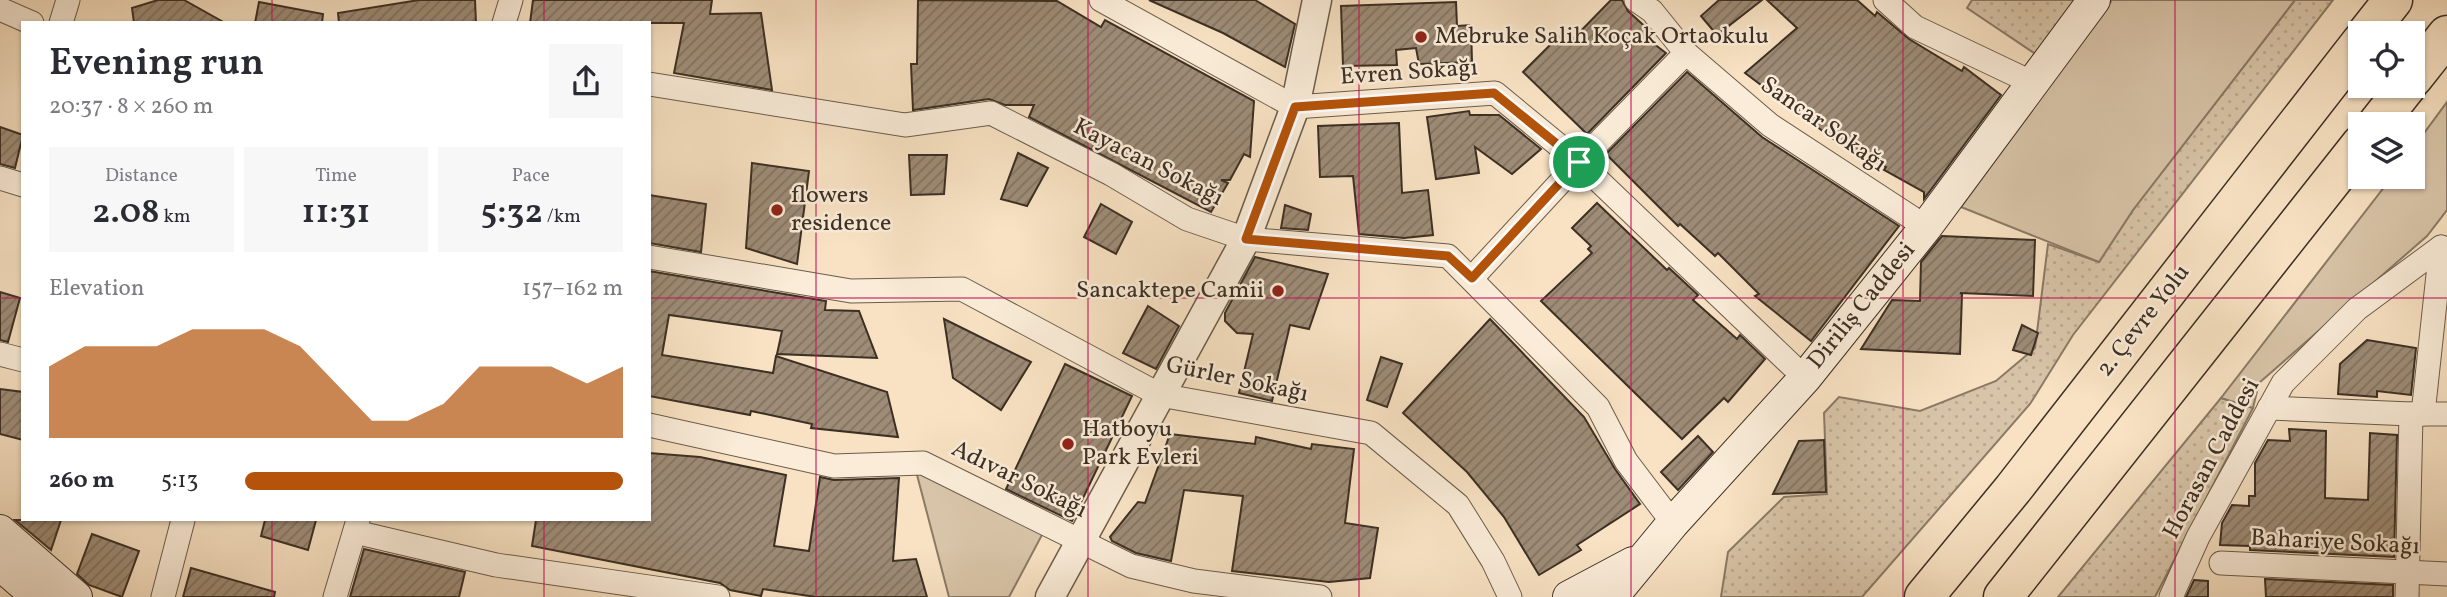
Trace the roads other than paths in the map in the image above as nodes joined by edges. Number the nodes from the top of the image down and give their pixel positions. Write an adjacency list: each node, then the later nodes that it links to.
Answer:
1 (68, 0): 11 (street)
2 (511, 0): 12 (street)
3 (1101, 0): 21 (street)
4 (1317, 0): 21 (street)
5 (1885, 0): 19 (street)
6 (2094, 0): 19 (main road, Diriliş Caddesi)
7 (2393, 0): 13 (highway)
8 (1650, 4): 15 (street, Sancar Sokağı)
9 (0, 9): 10 (street)
10 (27, 21)
11 (62, 21)
12 (505, 21)
13 (2376, 21)
14 (2447, 35): 17 (highway)
15 (1686, 53): 24 (street); 27 (street, Sancar Sokağı)
16 (2348, 59): 61 (highway, 2. Çevre Yolu)
17 (2425, 63)
18 (651, 84): 28 (street, Kayacan Sokağı)
19 (2035, 84): 27 (main road, Diriliş Caddesi)
20 (2398, 98): 22 (highway)
21 (1295, 107): 24 (street, Evren Sokağı); 28 (street)
22 (2386, 112)
23 (2348, 161): 62 (highway)
24 (1579, 162): 31 (street); 34 (street, Evren Sokağı)
25 (0, 178): 26 (street)
26 (21, 184)
27 (1926, 227): 34 (main road, Diriliş Caddesi)
28 (1246, 239): 31 (street, Kayacan Sokağı); 35 (street)
29 (2445, 245): 36 (street, Horasan Caddesi); 37 (street)
30 (651, 257): 35 (street, Gürler Sokağı)
31 (1472, 278): 41 (street, Kayacan Sokağı)
32 (0, 354): 33 (street)
33 (21, 359)
34 (1805, 378): 41 (main road, Diriliş Caddesi)
35 (1160, 395): 44 (street); 58 (street, Gürler Sokağı)
36 (2269, 408): 37 (street); 63 (street, Horasan Caddesi)
37 (2417, 414): 38 (street); 49 (street)
38 (2447, 414)
39 (651, 425): 44 (street, Adıvar Sokağı)
40 (183, 521): 53 (street)
41 (1673, 523): 45 (main road, Diriliş Caddesi)
42 (356, 526): 50 (street); 54 (street)
43 (0, 531): 52 (main road)
44 (1083, 540): 56 (street); 57 (street, Adıvar Sokağı)
45 (1646, 556): 59 (main road); 60 (main road, Diriliş Caddesi)
46 (2221, 563): 49 (street, Bahariye Sokağı)
47 (0, 564): 51 (main road)
48 (2447, 574): 49 (street, Bahariye Sokağı)
49 (2407, 586)
50 (614, 589): 55 (street)
51 (38, 597)
52 (76, 597)
53 (163, 597)
54 (335, 597)
55 (719, 597)
56 (1050, 597)
57 (1320, 597)
58 (1510, 597)
59 (1569, 597)
60 (1612, 597)
61 (1924, 597)
62 (2003, 597)
63 (2171, 597)

